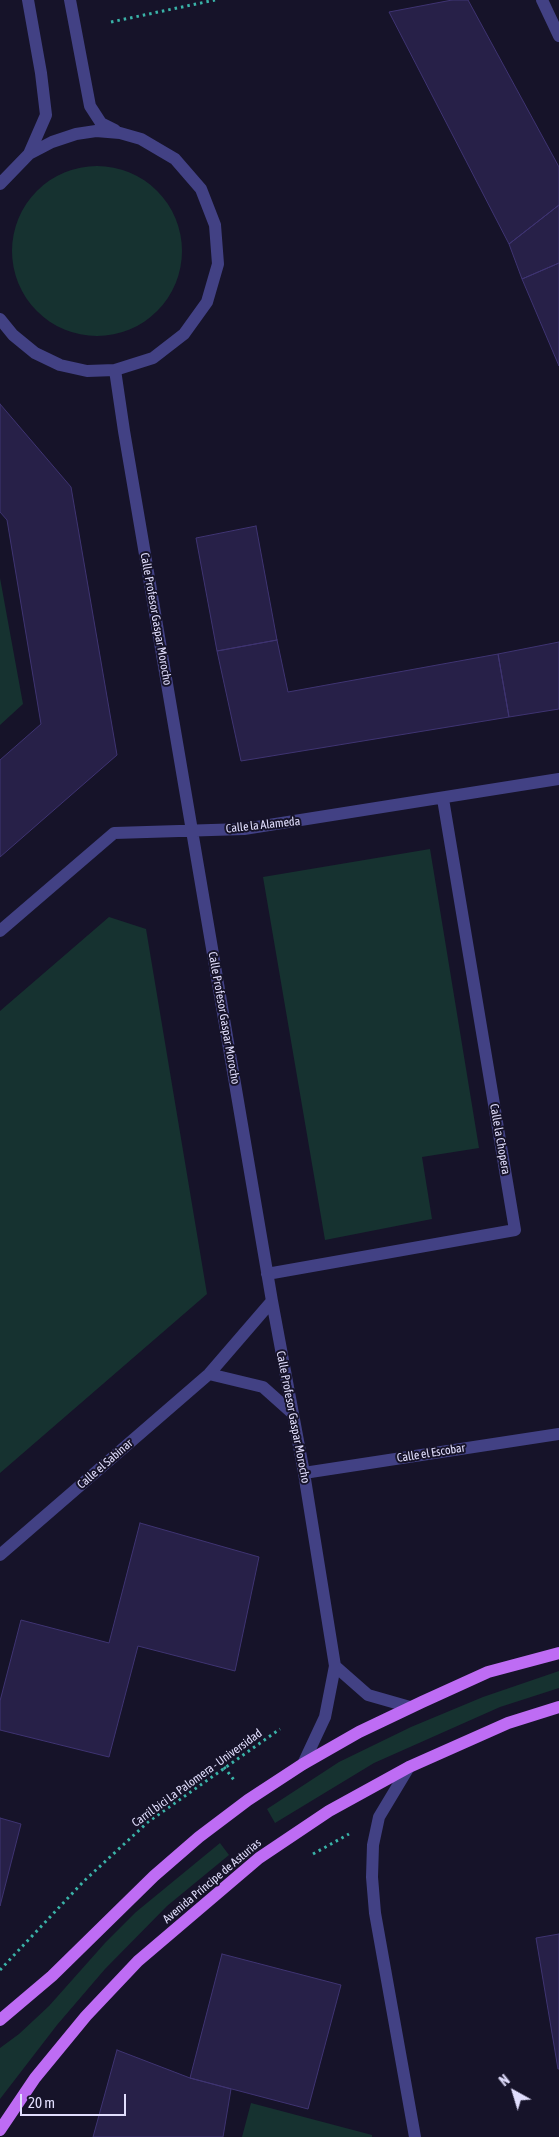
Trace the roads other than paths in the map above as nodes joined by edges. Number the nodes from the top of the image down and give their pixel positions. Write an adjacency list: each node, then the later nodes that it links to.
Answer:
1 (28, 0): 6 (street)
2 (70, 0): 5 (street)
3 (542, 0): 4 (street)
4 (559, 36)
5 (120, 133): 6 (street); 11 (street)
6 (29, 154): 7 (street)
7 (0, 184)
8 (0, 319): 9 (street)
9 (13, 335): 10 (street); 11 (street)
10 (0, 338)
11 (115, 370): 14 (street, Calle Profesor Gaspar Morocho)
12 (559, 779): 13 (street, Calle la Alameda)
13 (443, 799): 14 (street, Calle la Alameda); 16 (street, Calle la Chopera)
14 (192, 830): 15 (street, Calle la Alameda); 16 (street, Calle Profesor Gaspar Morocho)
15 (0, 931)
16 (267, 1274): 17 (street, Calle Profesor Gaspar Morocho)
17 (272, 1301): 18 (street, Calle el Sabinar); 19 (street, Calle Profesor Gaspar Morocho)
18 (209, 1374): 19 (street); 22 (street, Calle el Sabinar)
19 (291, 1412): 21 (street, Calle Profesor Gaspar Morocho)
20 (559, 1434): 21 (street, Calle el Escobar)
21 (304, 1473): 24 (street, Calle Profesor Gaspar Morocho)
22 (0, 1555)
23 (559, 1652): 26 (main road)
24 (335, 1666): 26 (street); 27 (street, Calle Profesor Gaspar Morocho)
25 (559, 1707): 28 (main road, Avenida Príncipe de Asturias)
26 (410, 1708): 27 (main road)
27 (303, 1764): 29 (main road)
28 (409, 1767): 30 (main road, Avenida Príncipe de Asturias); 31 (street)
29 (0, 2020)
30 (0, 2130)
31 (415, 2137)

